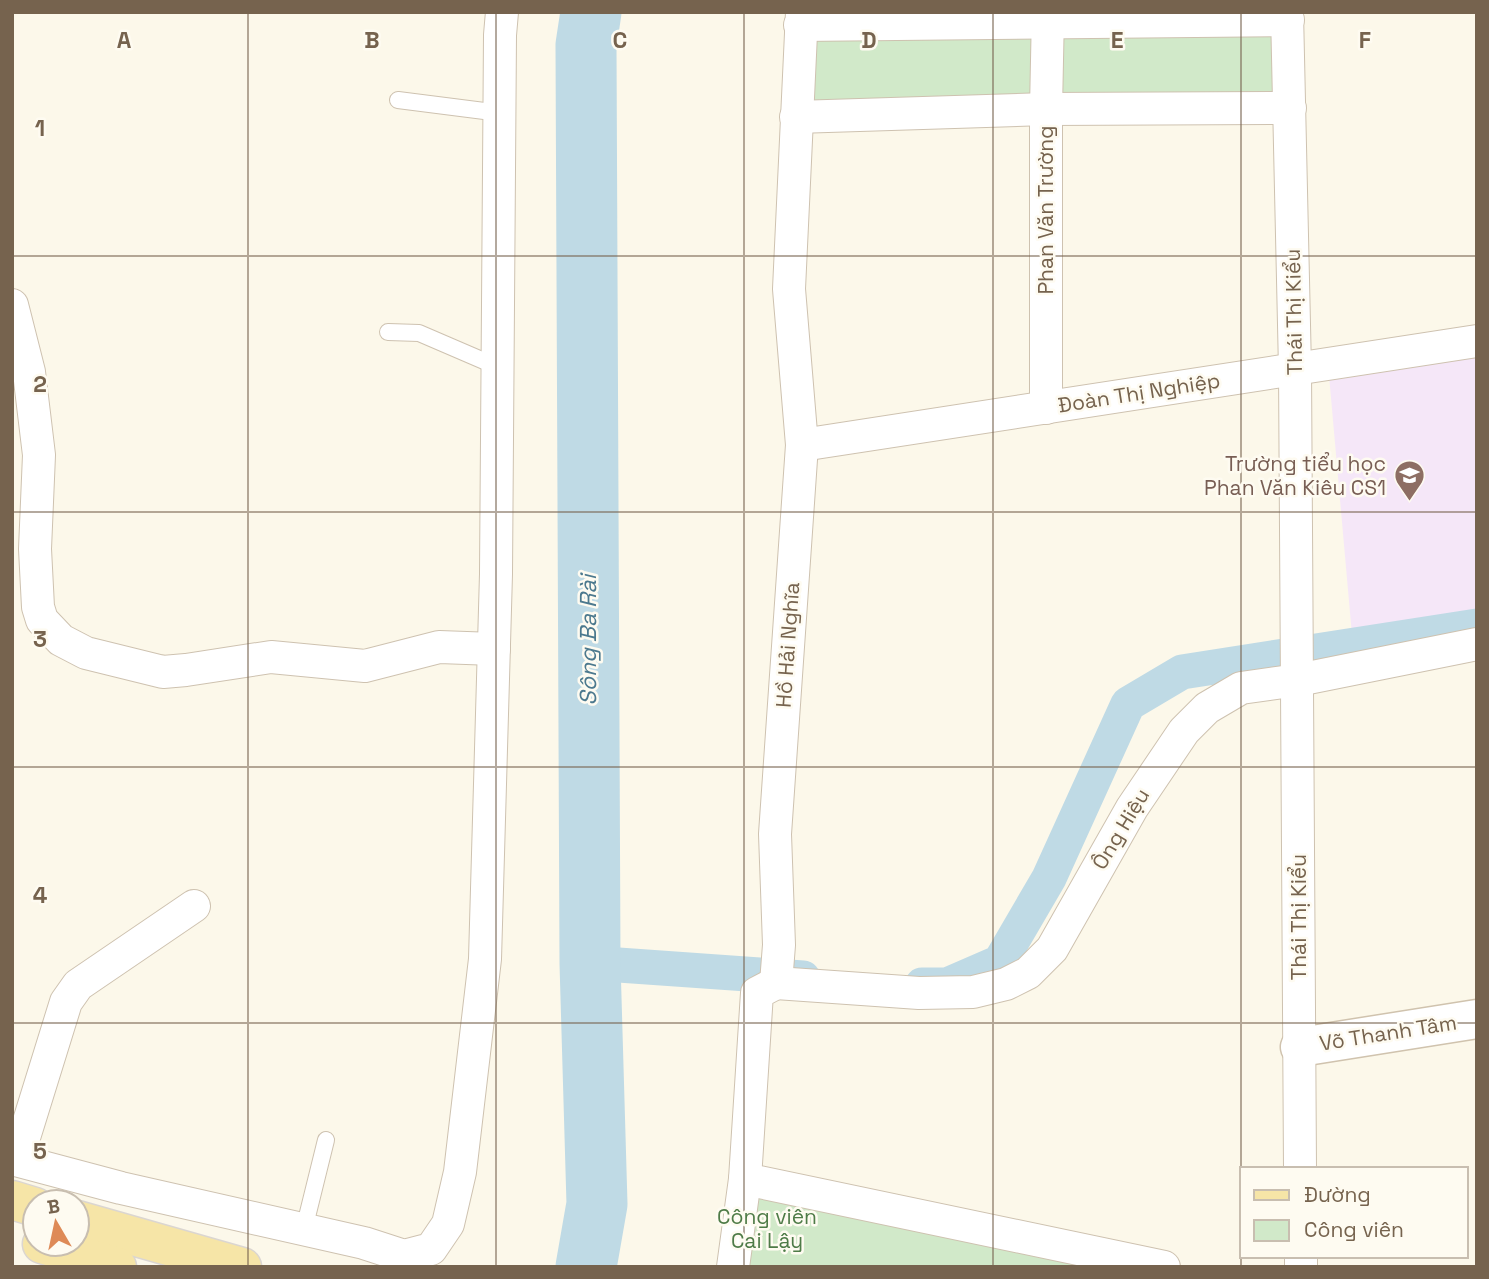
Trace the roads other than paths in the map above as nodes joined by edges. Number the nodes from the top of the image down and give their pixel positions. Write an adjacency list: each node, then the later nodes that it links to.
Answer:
1 (502, 12): 8 (street)
2 (1287, 16): 3 (street); 6 (street, Thái Thị Kiểu)
3 (1048, 17): 4 (street); 7 (street, Phan Văn Trường)
4 (801, 18): 9 (street, Hồ Hải Nghĩa)
5 (398, 100): 8 (lane)
6 (1290, 108): 7 (street); 14 (street, Thái Thị Kiểu)
7 (1046, 109): 9 (street); 15 (street, Phan Văn Trường)
8 (499, 113): 13 (street)
9 (796, 117): 16 (street, Hồ Hải Nghĩa)
10 (12, 304): 17 (street)
11 (388, 332): 13 (lane)
12 (1477, 341): 14 (street, Đoàn Thị Nghiệp)
13 (498, 367): 19 (street)
14 (1295, 369): 15 (street, Đoàn Thị Nghiệp); 20 (street, Thái Thị Kiểu)
15 (1046, 408): 16 (street, Đoàn Thị Nghiệp)
16 (802, 445): 22 (street, Hồ Hải Nghĩa)
17 (26, 481): 19 (street)
18 (1477, 644): 20 (street, Ông Hiệu)
19 (494, 649): 30 (street)
20 (1298, 673): 22 (street, Ông Hiệu); 24 (street, Thái Thị Kiểu)
21 (194, 906): 26 (street)
22 (776, 984): 28 (street)
23 (1477, 1019): 24 (street, Võ Thanh Tâm)
24 (1300, 1047): 27 (street, Thái Thị Kiểu)
25 (326, 1140): 30 (lane)
26 (15, 1160): 30 (street)
27 (1300, 1167)
28 (745, 1179): 34 (street); 35 (street)
29 (91, 1224): 33 (main road)
30 (304, 1229)
31 (87, 1258): 32 (main road)
32 (117, 1267)
33 (242, 1267)
34 (733, 1267)
35 (1164, 1267)

